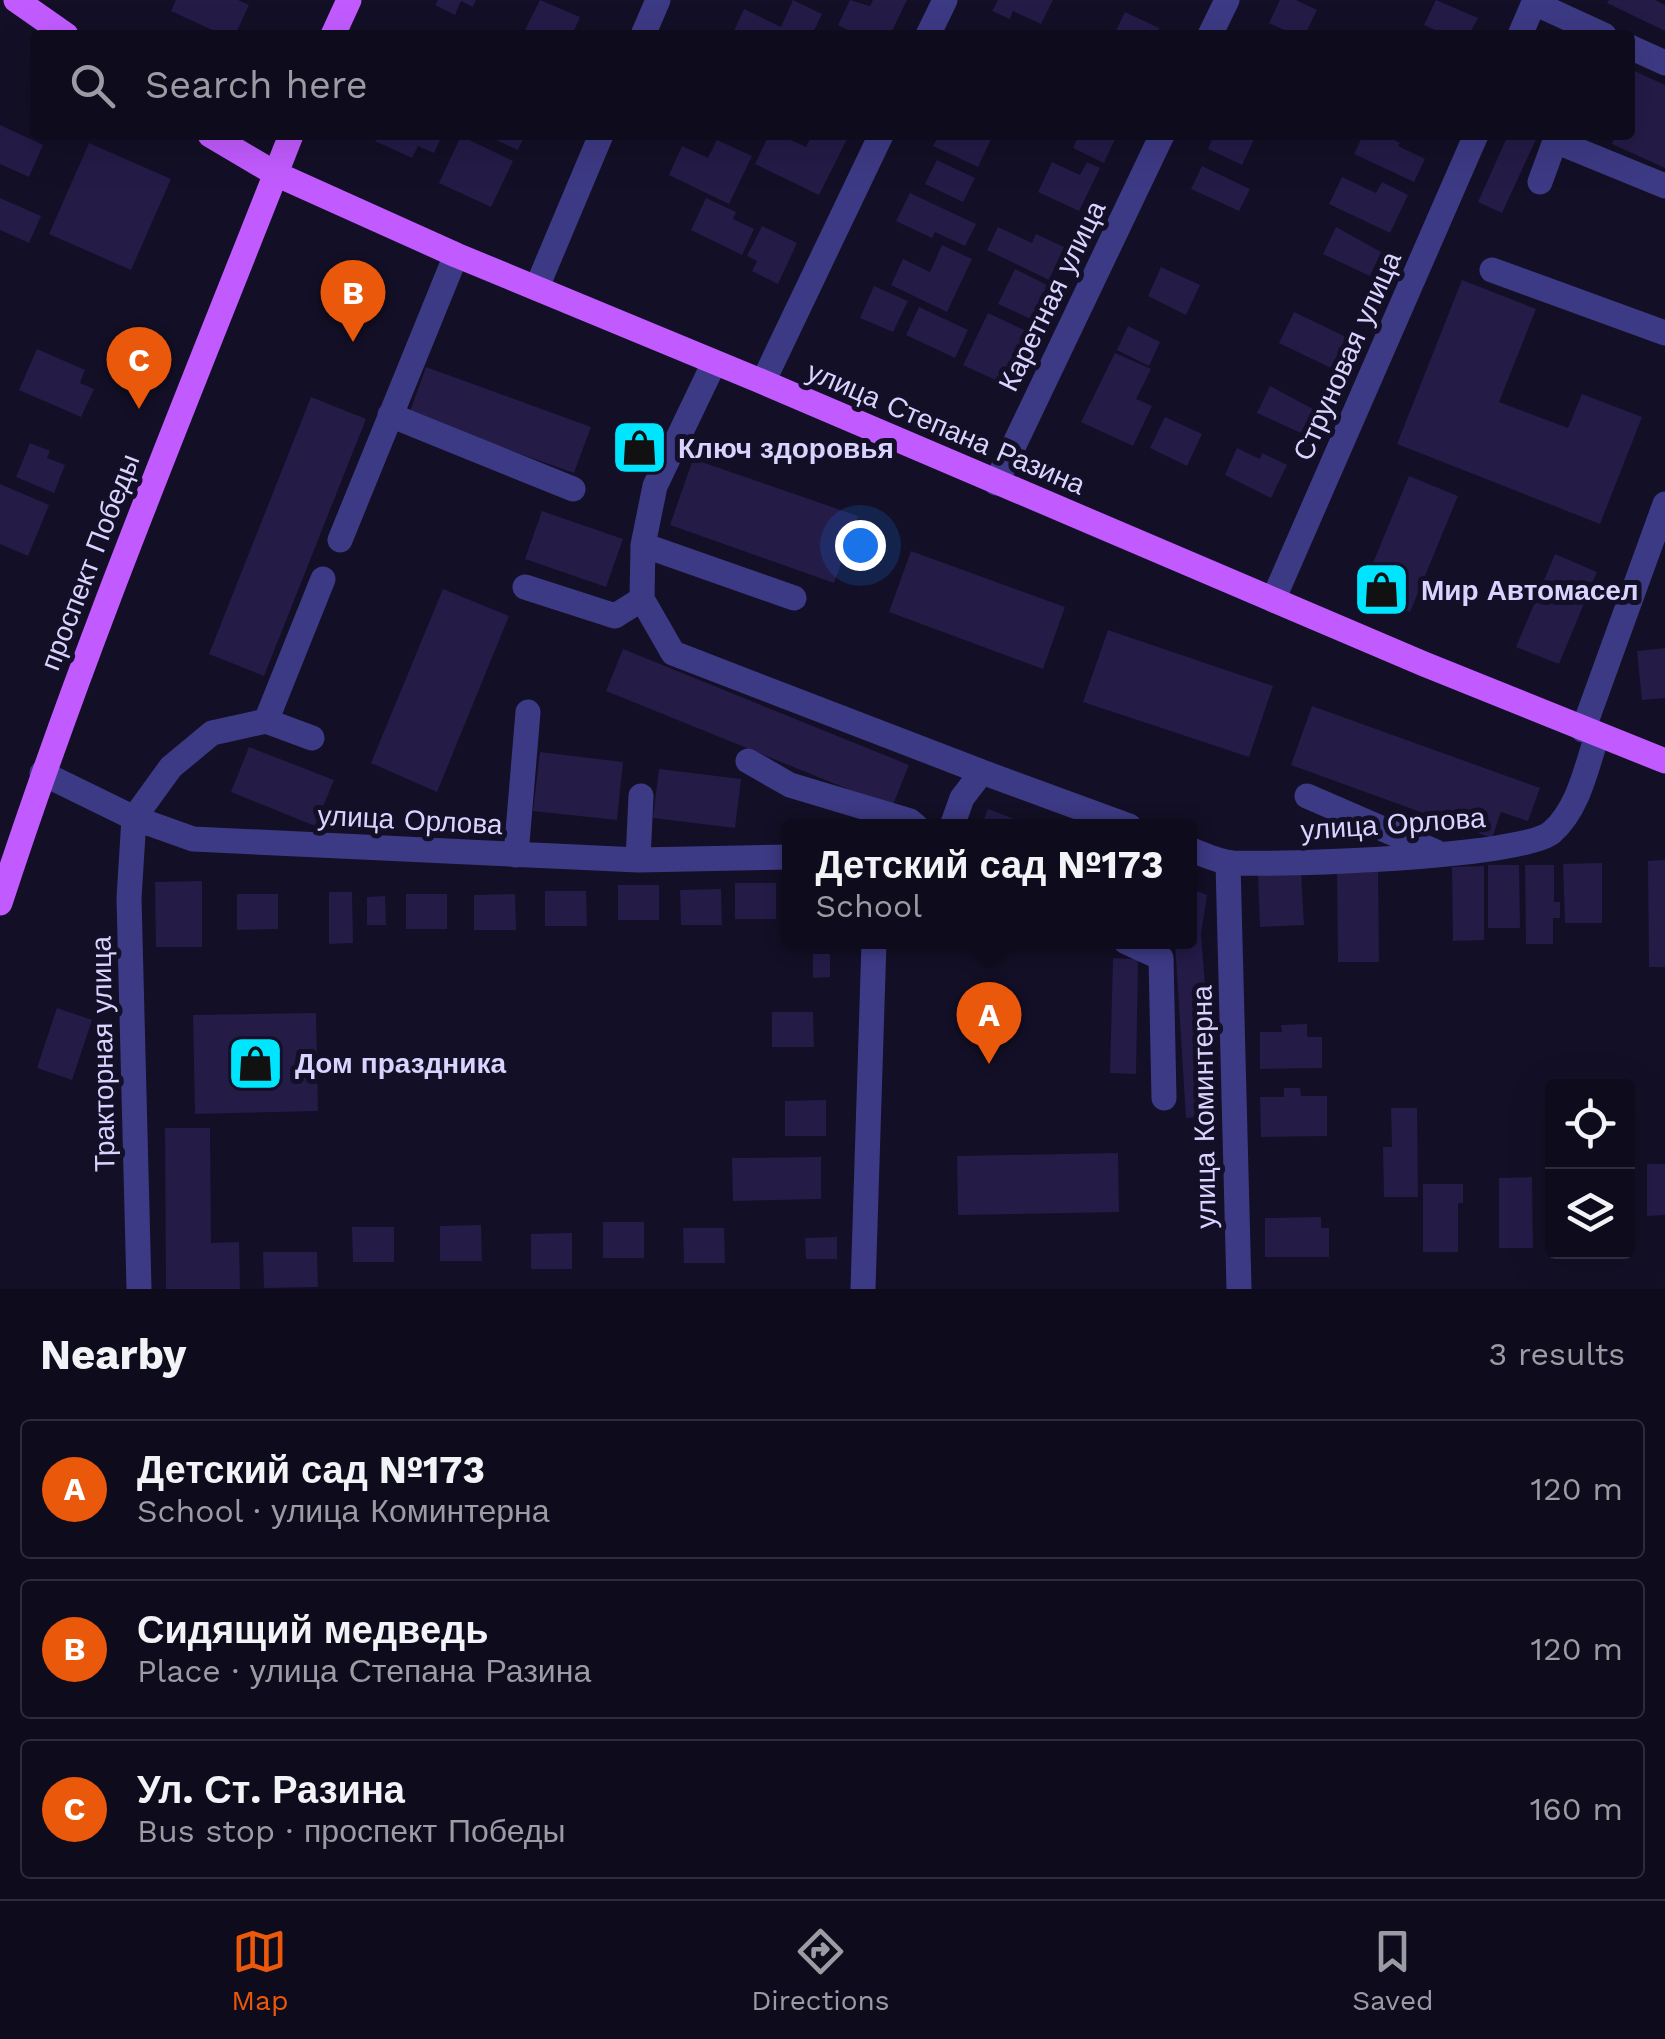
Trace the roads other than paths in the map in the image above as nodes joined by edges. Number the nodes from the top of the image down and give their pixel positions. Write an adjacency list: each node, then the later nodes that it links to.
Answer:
1 (16, 0): 7 (main road)
2 (348, 0): 8 (main road)
3 (658, 0): 9 (street)
4 (945, 0): 10 (street)
5 (1227, 0): 11 (street)
6 (1535, 1): 12 (street); 13 (street)
7 (59, 30)
8 (335, 30)
9 (645, 30)
10 (930, 30)
11 (1212, 30)
12 (1522, 30)
13 (1594, 30)
14 (1635, 49): 15 (street)
15 (1665, 63)
16 (218, 140): 22 (main road, улица Степана Разина)
17 (290, 140): 22 (main road, проспект Победы)
18 (599, 140): 27 (street)
19 (879, 140): 30 (street)
20 (1160, 140): 32 (street, Каретная улица)
21 (1474, 140): 41 (street, Струновая улица)
22 (276, 174): 25 (main road, улица Степана Разина); 49 (main road, проспект Победы)
23 (1540, 182): 24 (street)
24 (1665, 186)
25 (456, 255): 27 (main road, улица Степана Разина); 31 (street)
26 (1492, 270): 28 (street)
27 (537, 287): 29 (main road, улица Степана Разина)
28 (1665, 333)
29 (714, 364): 30 (main road, улица Степана Разина); 36 (street)
30 (763, 382): 32 (main road, улица Степана Разина)
31 (390, 416): 33 (street); 35 (street)
32 (996, 483): 41 (main road, улица Степана Разина)
33 (574, 489)
34 (1665, 504): 44 (street, улица Орлова)
35 (340, 540)
36 (643, 544): 39 (street); 40 (street)
37 (323, 580): 43 (street)
38 (525, 587): 40 (street)
39 (794, 598)
40 (642, 600): 48 (street)
41 (1273, 600): 44 (main road, улица Степана Разина)
42 (528, 712): 57 (street)
43 (266, 721): 45 (street); 52 (street)
44 (1590, 733): 46 (main road, улица Степана Разина); 58 (street, улица Орлова)
45 (312, 738)
46 (1665, 760)
47 (748, 761): 53 (street)
48 (982, 772): 54 (street); 55 (street)
49 (42, 774): 52 (street, улица Орлова); 62 (main road, проспект Победы)
50 (641, 796): 60 (street)
51 (1307, 796): 58 (street)
52 (134, 818): 57 (street, улица Орлова); 66 (street, Тракторная улица)
53 (903, 819)
54 (954, 819)
55 (1110, 819)
56 (1197, 851): 61 (street, улица Орлова)
57 (516, 856): 60 (street, улица Орлова)
58 (1445, 856): 61 (street, улица Орлова)
59 (782, 857): 60 (street, улица Орлова)
60 (638, 860)
61 (1228, 863): 68 (street, улица Коминтерна)
62 (0, 903)
63 (874, 949): 67 (street)
64 (1141, 949): 65 (street)
65 (1164, 1098)
66 (139, 1289)
67 (862, 1289)
68 (1239, 1289)

